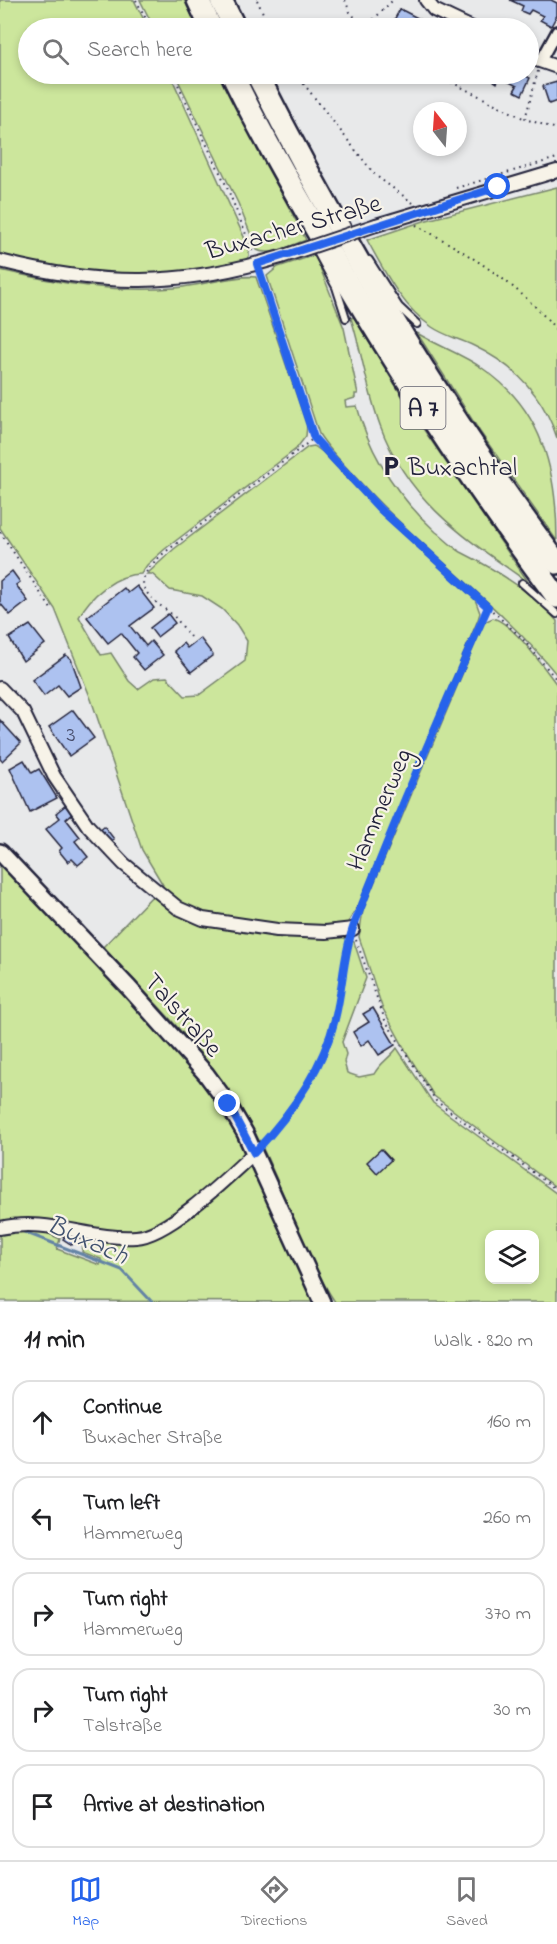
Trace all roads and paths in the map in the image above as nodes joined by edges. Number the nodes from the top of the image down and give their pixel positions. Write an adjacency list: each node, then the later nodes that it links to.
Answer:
1 (136, 0): 8 (path)
2 (198, 0): 9 (highway)
3 (221, 0): 10 (highway)
4 (257, 0): 11 (path)
5 (345, 0): 12 (path)
6 (393, 0): 13 (path)
7 (426, 0): 14 (street)
8 (146, 18)
9 (206, 18)
10 (230, 18)
11 (265, 18)
12 (356, 18)
13 (375, 18)
14 (451, 18)
15 (557, 31): 16 (street)
16 (540, 62): 17 (path); 18 (street)
17 (539, 66)
18 (557, 66)
19 (178, 84): 33 (path)
20 (237, 84): 29 (highway, A 7)
21 (262, 84): 31 (highway, A 7)
22 (303, 84): 28 (path)
23 (455, 84): 25 (path)
24 (534, 84): 25 (path)
25 (525, 119): 26 (path)
26 (557, 129)
27 (557, 171): 33 (street, Buxacher Straße, bridge)
28 (413, 203)
29 (304, 208): 34 (lane); 41 (highway, A 7)
30 (410, 222): 36 (path)
31 (349, 243): 35 (lane); 39 (highway, A 7)
32 (0, 261): 33 (street, Buxacher Straße)
33 (257, 264): 37 (path)
34 (346, 318)
35 (417, 324)
36 (557, 331)
37 (314, 438): 42 (path); 45 (path)
38 (0, 532): 43 (path)
39 (557, 563)
40 (522, 583): 44 (lane)
41 (557, 597)
42 (488, 607): 46 (path); 49 (path, Hammerweg)
43 (51, 609)
44 (557, 614)
45 (190, 638)
46 (557, 680)
47 (0, 688): 49 (street)
48 (0, 852): 50 (street, Talstraße)
49 (353, 929): 50 (path, Hammerweg); 51 (path)
50 (254, 1153): 52 (street); 53 (street, Talstraße)
51 (557, 1190)
52 (0, 1228)
53 (322, 1302)

